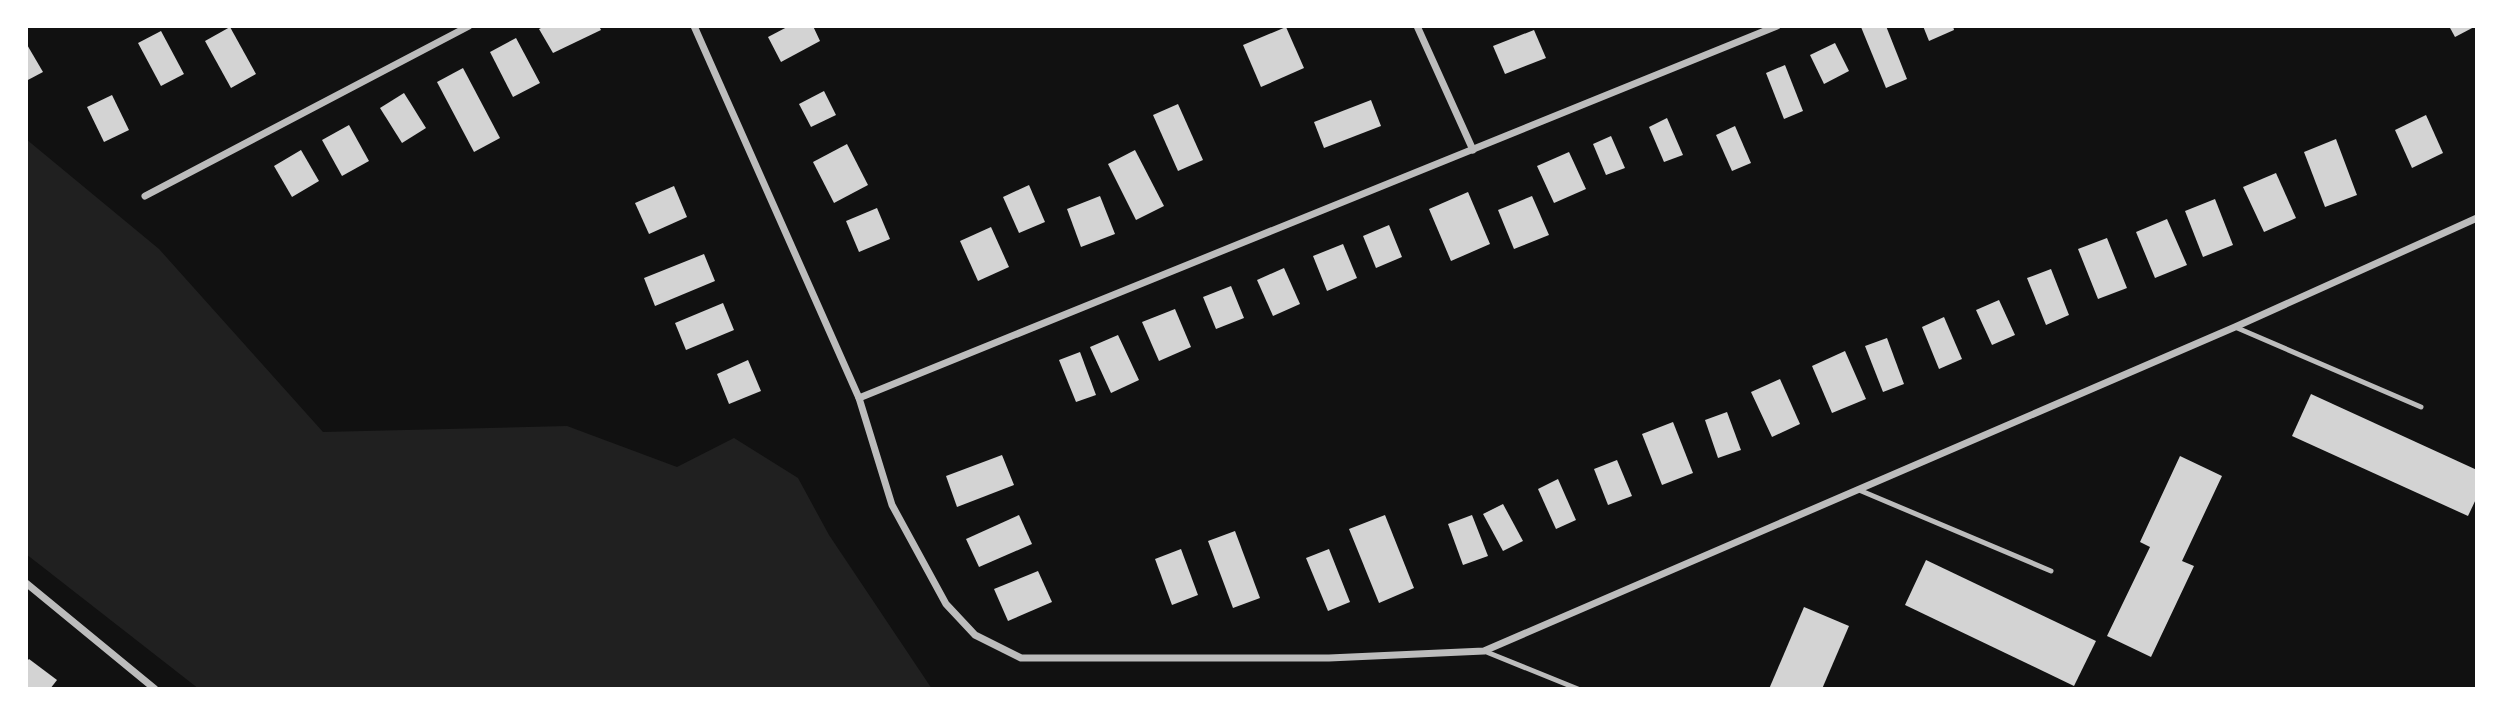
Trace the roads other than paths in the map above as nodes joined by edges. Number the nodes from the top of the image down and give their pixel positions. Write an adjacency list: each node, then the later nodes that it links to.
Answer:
1 (469, 26): 6 (street)
2 (694, 26): 9 (street)
3 (1417, 26): 5 (street)
4 (1777, 26): 5 (street)
5 (1473, 150): 9 (street)
6 (145, 196)
7 (2477, 218): 8 (street)
8 (2235, 327): 10 (lane); 11 (street)
9 (859, 398): 14 (street)
10 (2421, 407)
11 (1859, 489): 12 (lane); 14 (street)
12 (2051, 570)
13 (26, 583): 15 (street)
14 (1484, 651): 16 (lane)
15 (155, 689)
16 (1578, 689)

